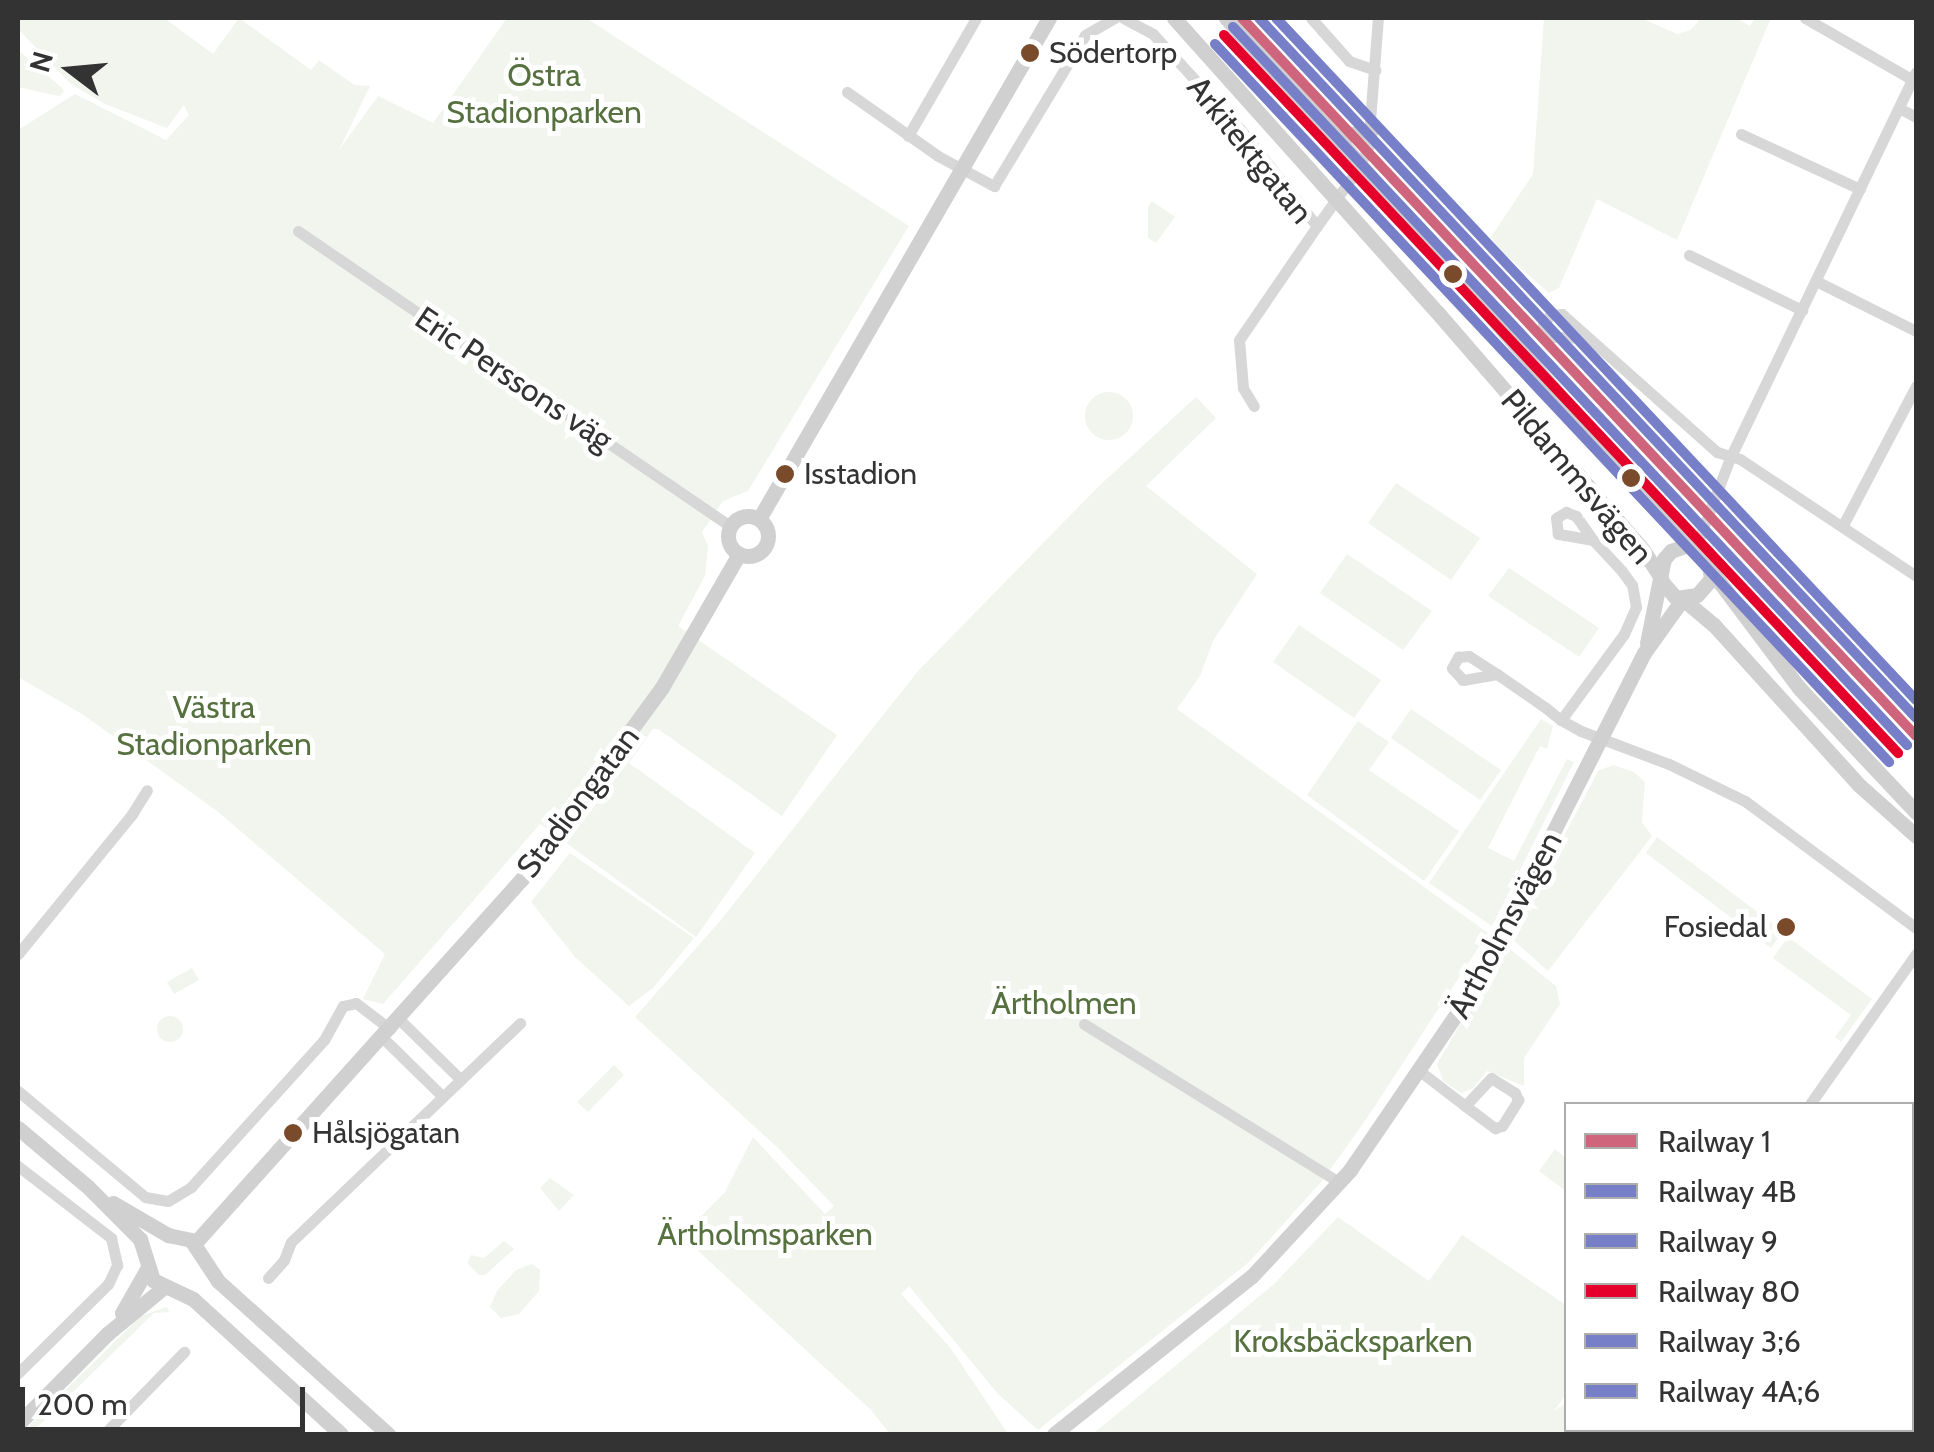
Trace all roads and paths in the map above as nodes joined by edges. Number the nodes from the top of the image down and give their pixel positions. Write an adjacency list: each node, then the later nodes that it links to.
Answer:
1 (976, 18): 18 (street)
2 (1050, 18): 21 (main road, Stadiongatan)
3 (1114, 18): 21 (street)
4 (1124, 18): 24 (street, Arkitektgatan)
5 (1174, 18): 23 (main road, Pildammsvägen)
6 (1226, 18): 19 (main road, Pildammsvägen)
7 (1310, 18): 11 (street)
8 (1378, 18): 11 (street)
9 (1806, 18): 10 (street)
10 (1823, 22): 12 (street)
11 (1375, 70): 16 (street)
12 (1915, 76): 14 (street, Ärtholmsvägen)
13 (847, 92): 18 (street)
14 (1899, 108): 15 (street); 22 (street, Ärtholmsvägen)
15 (1916, 117)
16 (1372, 129): 19 (main road); 20 (street)
17 (1741, 134): 22 (street)
18 (908, 136): 21 (street)
19 (1338, 138): 20 (main road, Pildammsvägen)
20 (1360, 166): 23 (street); 38 (main road, Pildammsvägen)
21 (963, 171): 34 (main road, Stadiongatan)
22 (1860, 189): 27 (street, Ärtholmsvägen)
23 (1336, 200): 24 (street); 42 (main road, Pildammsvägen)
24 (1317, 226): 32 (street, Arkitektgatan)
25 (298, 231): 35 (street, Eric Perssons väg)
26 (1689, 254): 28 (street)
27 (1816, 281): 28 (street, Ärtholmsvägen); 29 (street)
28 (1802, 310): 33 (street, Ärtholmsvägen)
29 (1916, 331)
30 (1586, 338): 33 (street)
31 (1916, 386): 36 (street)
32 (1254, 406)
33 (1730, 458): 36 (street); 38 (street, Ärtholmsvägen)
34 (759, 519): 35 (main road); 39 (main road, Stadiongatan)
35 (723, 522): 39 (main road)
36 (1842, 525): 41 (street)
37 (1593, 540): 48 (street)
38 (1695, 544): 40 (main road); 42 (main road, Ärtholmsvägen)
39 (739, 554): 58 (main road, Stadiongatan)
40 (1712, 572): 43 (main road, Ärtholmsvägen); 51 (main road)
41 (1916, 576)
42 (1661, 580): 43 (main road); 46 (main road, Ärtholmsvägen)
43 (1683, 600): 44 (main road); 45 (main road, Ärtholmsvägen)
44 (1708, 619): 45 (main road); 52 (main road)
45 (1662, 630): 46 (main road, Ärtholmsvägen)
46 (1644, 652): 49 (main road, Ärtholmsvägen)
47 (1497, 674): 48 (street)
48 (1561, 720): 49 (street)
49 (1602, 738): 53 (street); 59 (main road, Ärtholmsvägen)
50 (147, 790): 54 (street)
51 (1916, 812)
52 (1916, 836)
53 (1916, 928)
54 (18, 954)
55 (1916, 954): 63 (street)
56 (520, 1022): 60 (street)
57 (1084, 1024): 67 (street)
58 (390, 1028): 60 (street); 61 (street); 62 (street); 70 (main road, Stadiongatan)
59 (1421, 1072): 64 (street); 67 (main road, Ärtholmsvägen)
60 (459, 1078): 62 (street)
61 (18, 1092)
62 (441, 1095): 73 (street)
63 (1811, 1102)
64 (1465, 1106): 64 (street)
65 (18, 1128): 68 (main road)
66 (18, 1166): 77 (street)
67 (1340, 1182): 82 (main road, Ärtholmsvägen)
68 (88, 1187): 69 (main road); 72 (main road)
69 (168, 1236): 70 (main road); 72 (main road)
70 (195, 1244): 71 (main road)
71 (202, 1260): 74 (main road); 81 (main road)
72 (146, 1265): 74 (main road); 75 (main road)
73 (268, 1278)
74 (170, 1288): 75 (main road); 80 (main road)
75 (107, 1334): 78 (main road)
76 (184, 1352): 79 (street)
77 (18, 1373)
78 (18, 1424)
79 (104, 1434)
80 (341, 1434)
81 (388, 1434)
82 (1054, 1434)

